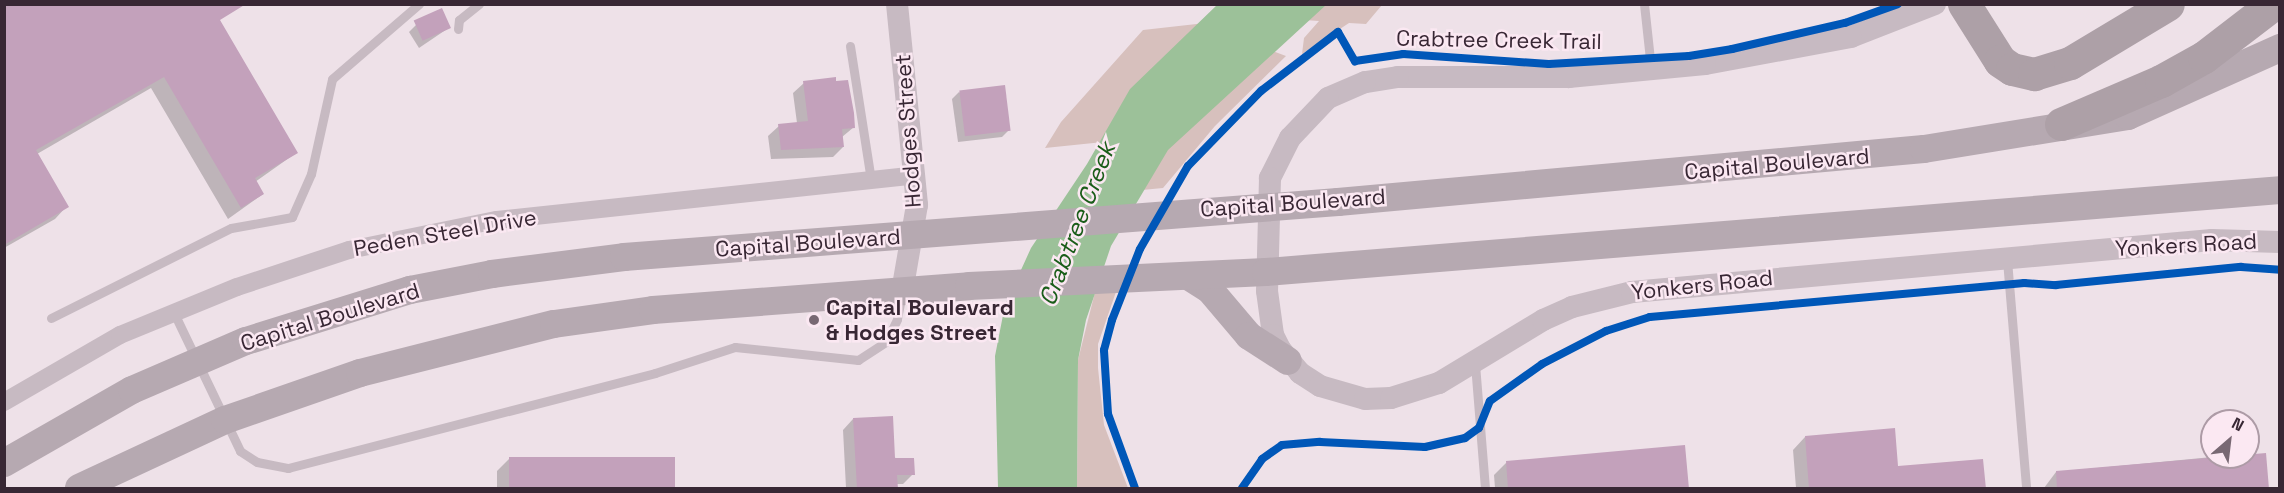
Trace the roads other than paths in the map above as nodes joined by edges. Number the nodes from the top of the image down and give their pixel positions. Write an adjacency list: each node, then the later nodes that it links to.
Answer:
1 (419, 4): 9 (lane)
2 (479, 4): 10 (lane)
3 (897, 4): 15 (street, Hodges Street)
4 (1644, 4): 13 (lane)
5 (1935, 4): 13 (street, Yonkers Road)
6 (1964, 4): 7 (highway)
7 (2168, 4)
8 (2273, 4): 14 (highway)
9 (407, 8): 26 (lane)
10 (458, 29)
11 (850, 46): 16 (lane)
12 (2280, 48): 14 (main road, Capital Boulevard)
13 (1651, 72): 18 (street, Yonkers Road)
14 (2061, 124): 18 (main road, Capital Boulevard)
15 (916, 175): 16 (street, Peden Steel Drive); 19 (street, Hodges Street)
16 (871, 180): 25 (street, Peden Steel Drive)
17 (2280, 190): 22 (main road)
18 (1268, 207): 19 (main road, Capital Boulevard); 22 (street, Yonkers Road)
19 (912, 235): 24 (street, Hodges Street); 29 (main road, Capital Boulevard)
20 (2280, 242): 21 (street, Yonkers Road)
21 (2007, 257): 27 (street, Yonkers Road); 35 (lane)
22 (1266, 272): 23 (main road); 28 (street, Yonkers Road)
23 (1177, 276): 24 (main road); 28 (main road)
24 (902, 292): 31 (main road); 31 (lane)
25 (174, 313): 29 (lane); 30 (street, Peden Steel Drive)
26 (51, 318)
27 (1474, 358): 28 (street, Yonkers Road); 34 (lane)
28 (1288, 361)
29 (198, 362): 31 (lane); 32 (main road, Capital Boulevard)
30 (4, 402)
31 (225, 420): 33 (main road)
32 (4, 463)
33 (80, 489)
34 (1485, 489)
35 (2026, 489)

